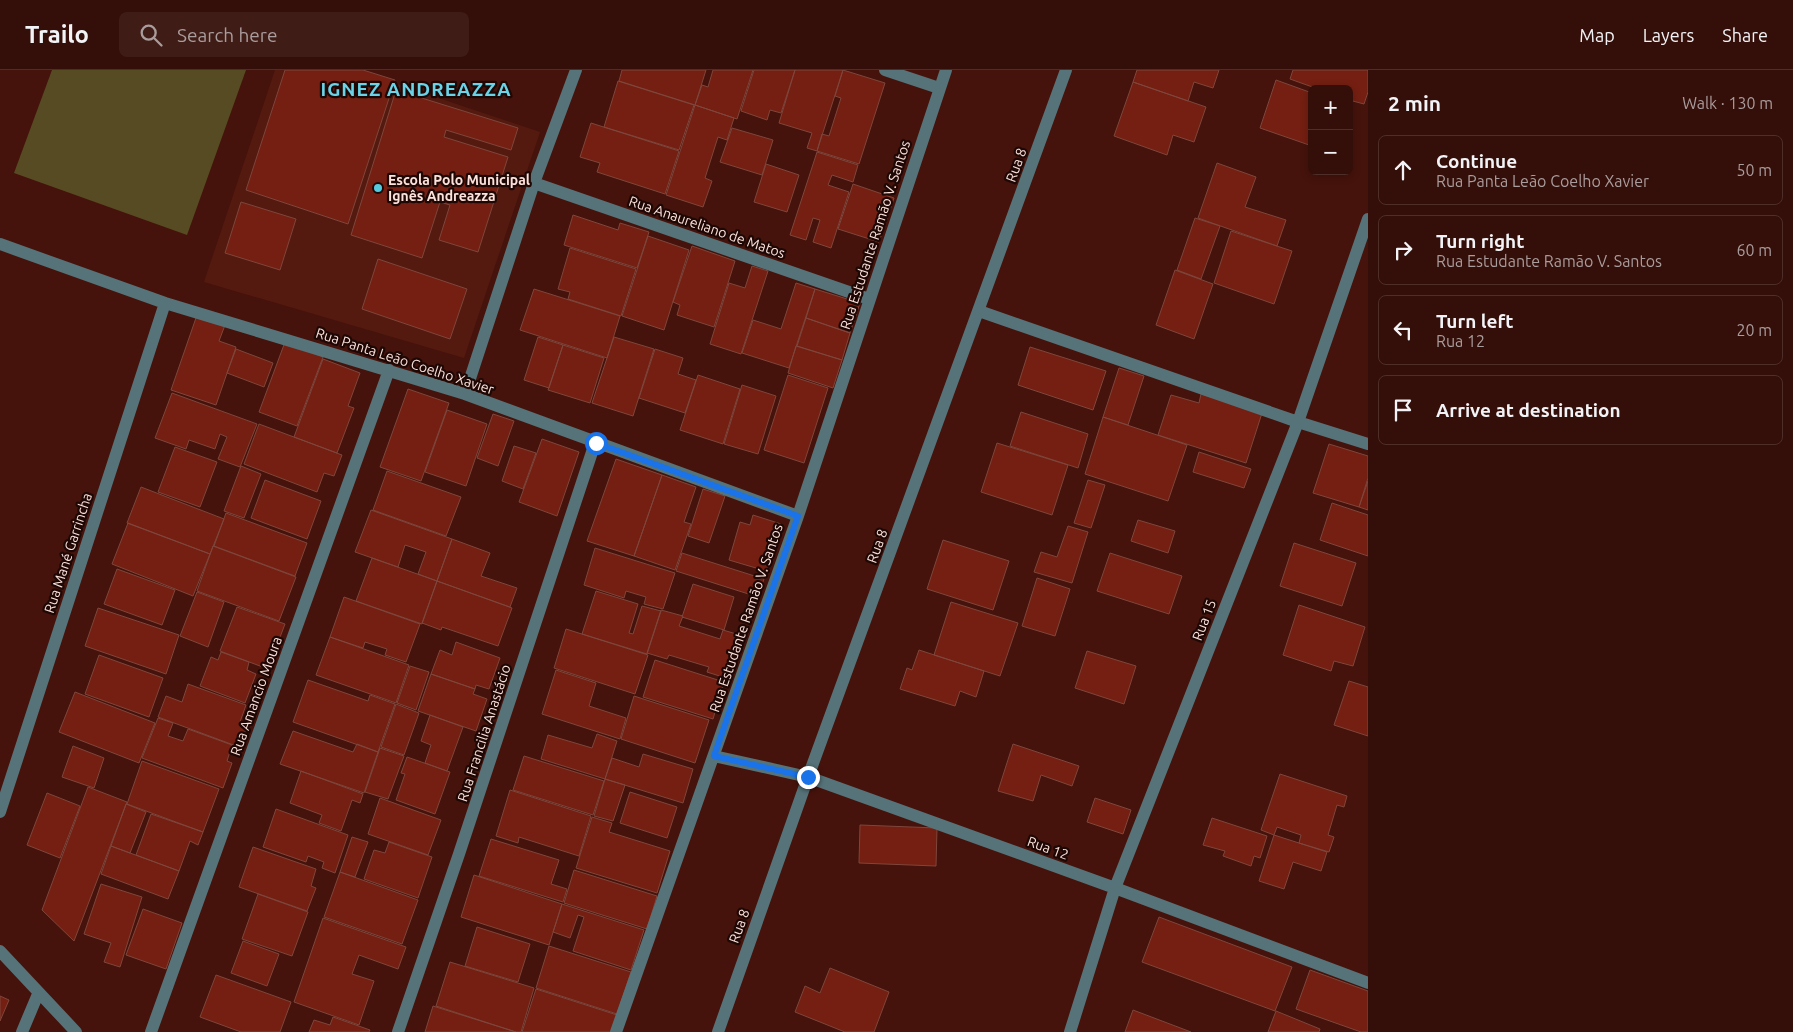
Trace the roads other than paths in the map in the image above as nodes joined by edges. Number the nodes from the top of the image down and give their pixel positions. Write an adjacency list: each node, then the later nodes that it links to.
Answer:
1 (576, 70): 6 (street)
2 (885, 70): 5 (street)
3 (946, 70): 5 (street, Rua Estudante Ramão V. Santos)
4 (1066, 70): 11 (street, Rua 8)
5 (939, 88): 9 (street, Rua Estudante Ramão V. Santos)
6 (534, 184): 9 (street, Rua Anaureliano de Matos); 13 (street)
7 (1368, 219): 14 (street, Rua 15)
8 (0, 244): 10 (street, Rua Panta Leão Coelho Xavier)
9 (869, 299): 17 (street, Rua Estudante Ramão V. Santos)
10 (165, 303): 12 (street, Rua Panta Leão Coelho Xavier); 20 (street, Rua Mané Garrincha)
11 (979, 311): 14 (street); 19 (street, Rua 8)
12 (389, 370): 13 (street, Rua Panta Leão Coelho Xavier); 27 (street, Rua Amancio Moura)
13 (465, 394): 15 (street, Rua Panta Leão Coelho Xavier)
14 (1298, 422): 16 (street); 21 (street, Rua 15)
15 (596, 443): 17 (street, Rua Panta Leão Coelho Xavier); 28 (street, Rua Francilia Anastácio)
16 (1368, 444)
17 (798, 516): 18 (street, Rua Estudante Ramão V. Santos)
18 (714, 756): 19 (street, Rua 12); 29 (street, Rua Estudante Ramão V. Santos)
19 (808, 777): 21 (street, Rua 12); 30 (street, Rua 8)
20 (0, 812)
21 (1115, 888): 23 (street, Rua 12); 31 (street, Rua 15)
22 (0, 951): 24 (street)
23 (1368, 983)
24 (38, 994): 25 (street); 26 (street)
25 (22, 1032)
26 (76, 1032)
27 (151, 1032)
28 (398, 1032)
29 (616, 1032)
30 (718, 1032)
31 (1070, 1032)

